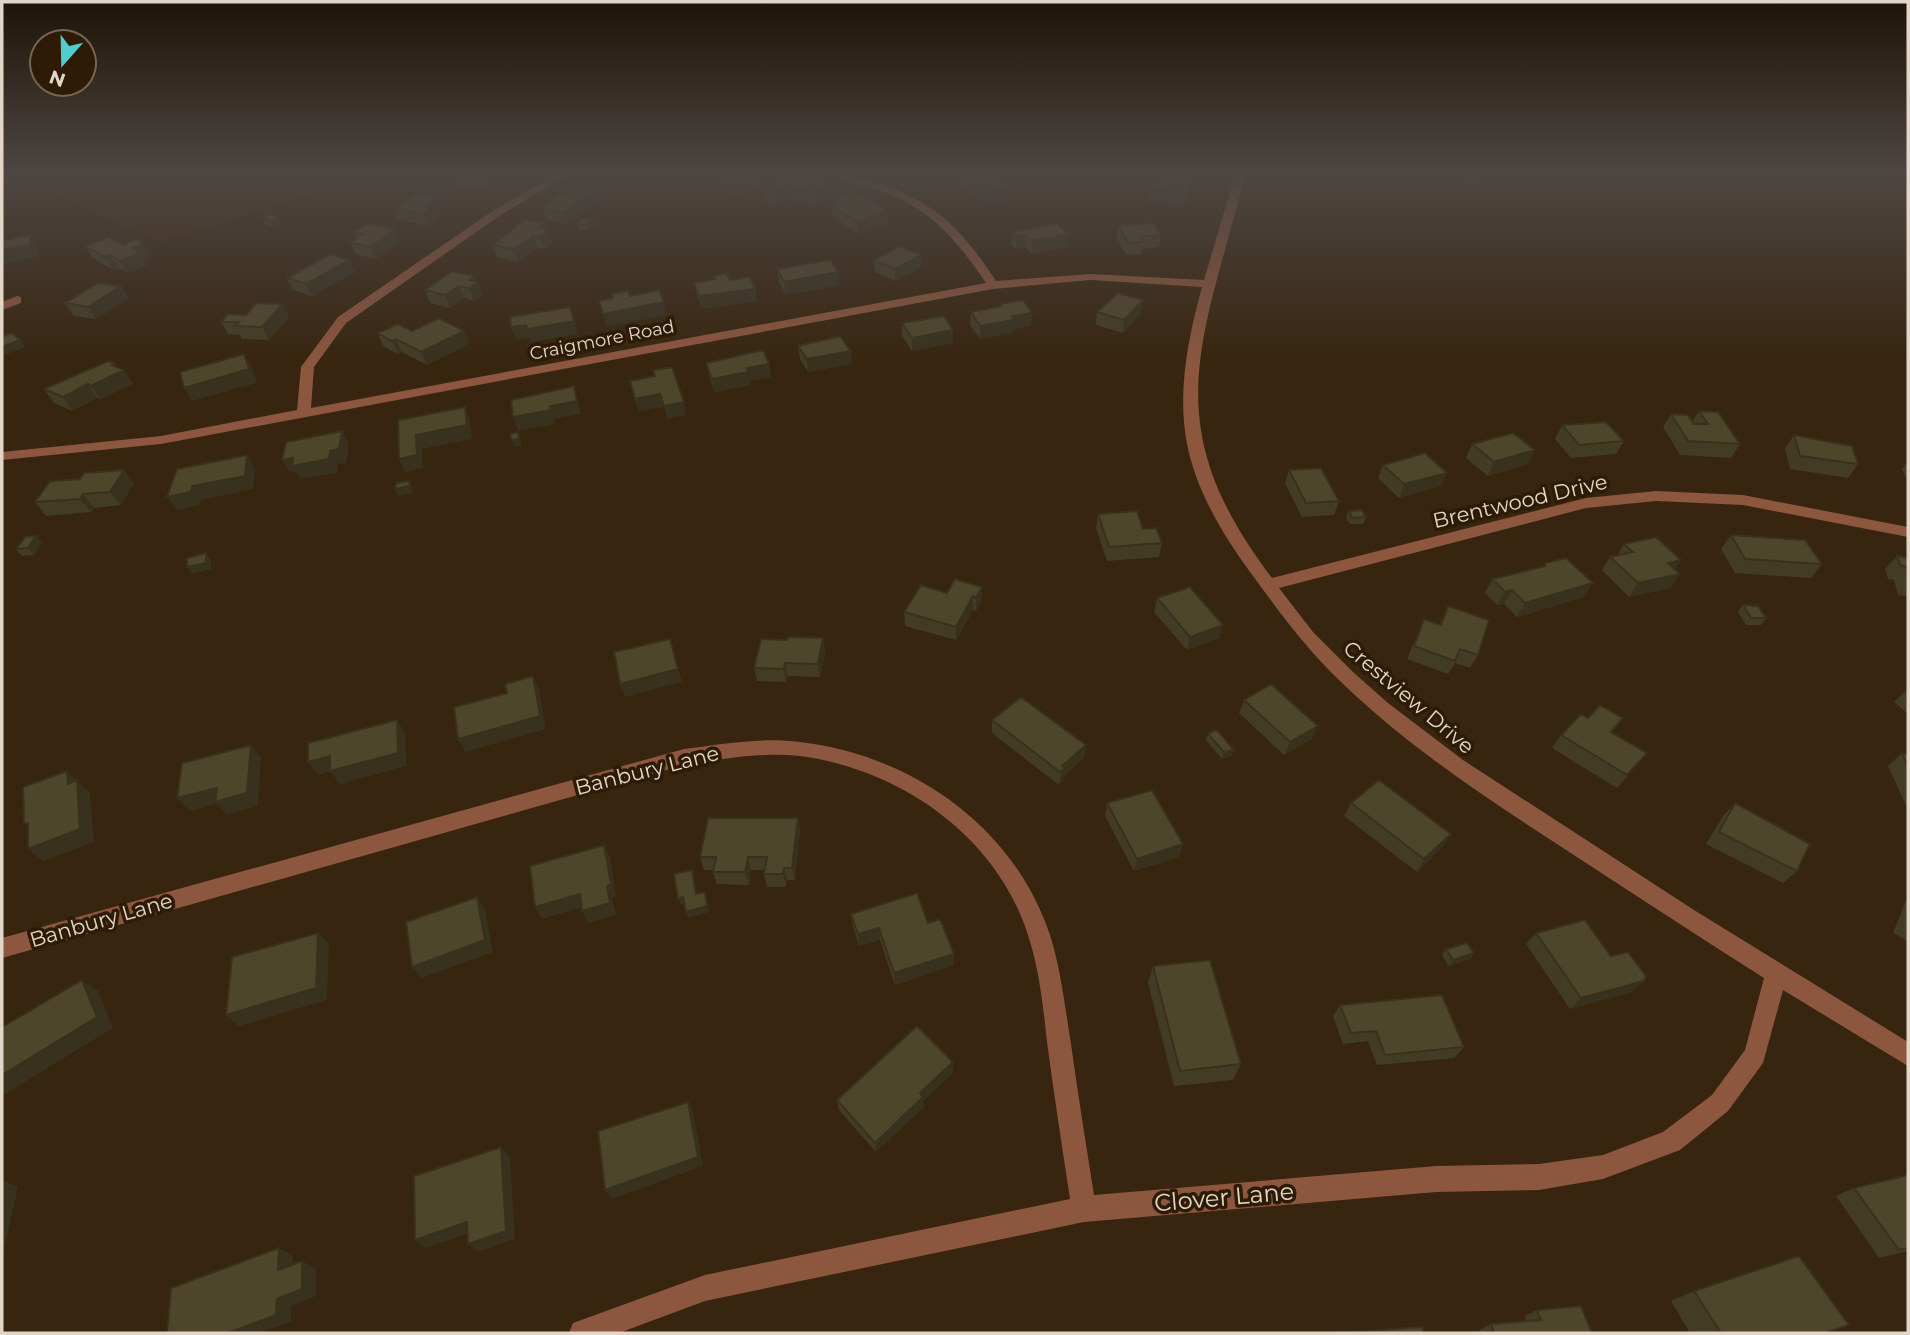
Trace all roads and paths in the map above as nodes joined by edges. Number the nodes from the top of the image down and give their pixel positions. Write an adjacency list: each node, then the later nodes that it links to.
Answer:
1 (461, 237): 8 (street)
2 (960, 237): 5 (street)
3 (1223, 237): 4 (street, Crestview Drive)
4 (1210, 284): 5 (street, Craigmore Road); 11 (street, Crestview Drive)
5 (993, 285): 8 (street, Craigmore Road)
6 (16, 300): 7 (street)
7 (2, 306)
8 (304, 414): 9 (street, Craigmore Road)
9 (2, 457)
10 (1908, 532): 11 (street, Brentwood Drive)
11 (1268, 586): 13 (street, Crestview Drive)
12 (2, 948): 15 (street, Banbury Lane)
13 (1776, 976): 14 (street, Crestview Drive); 15 (street, Clover Lane)
14 (1908, 1055)
15 (1084, 1209): 16 (street, Clover Lane)
16 (583, 1333)

